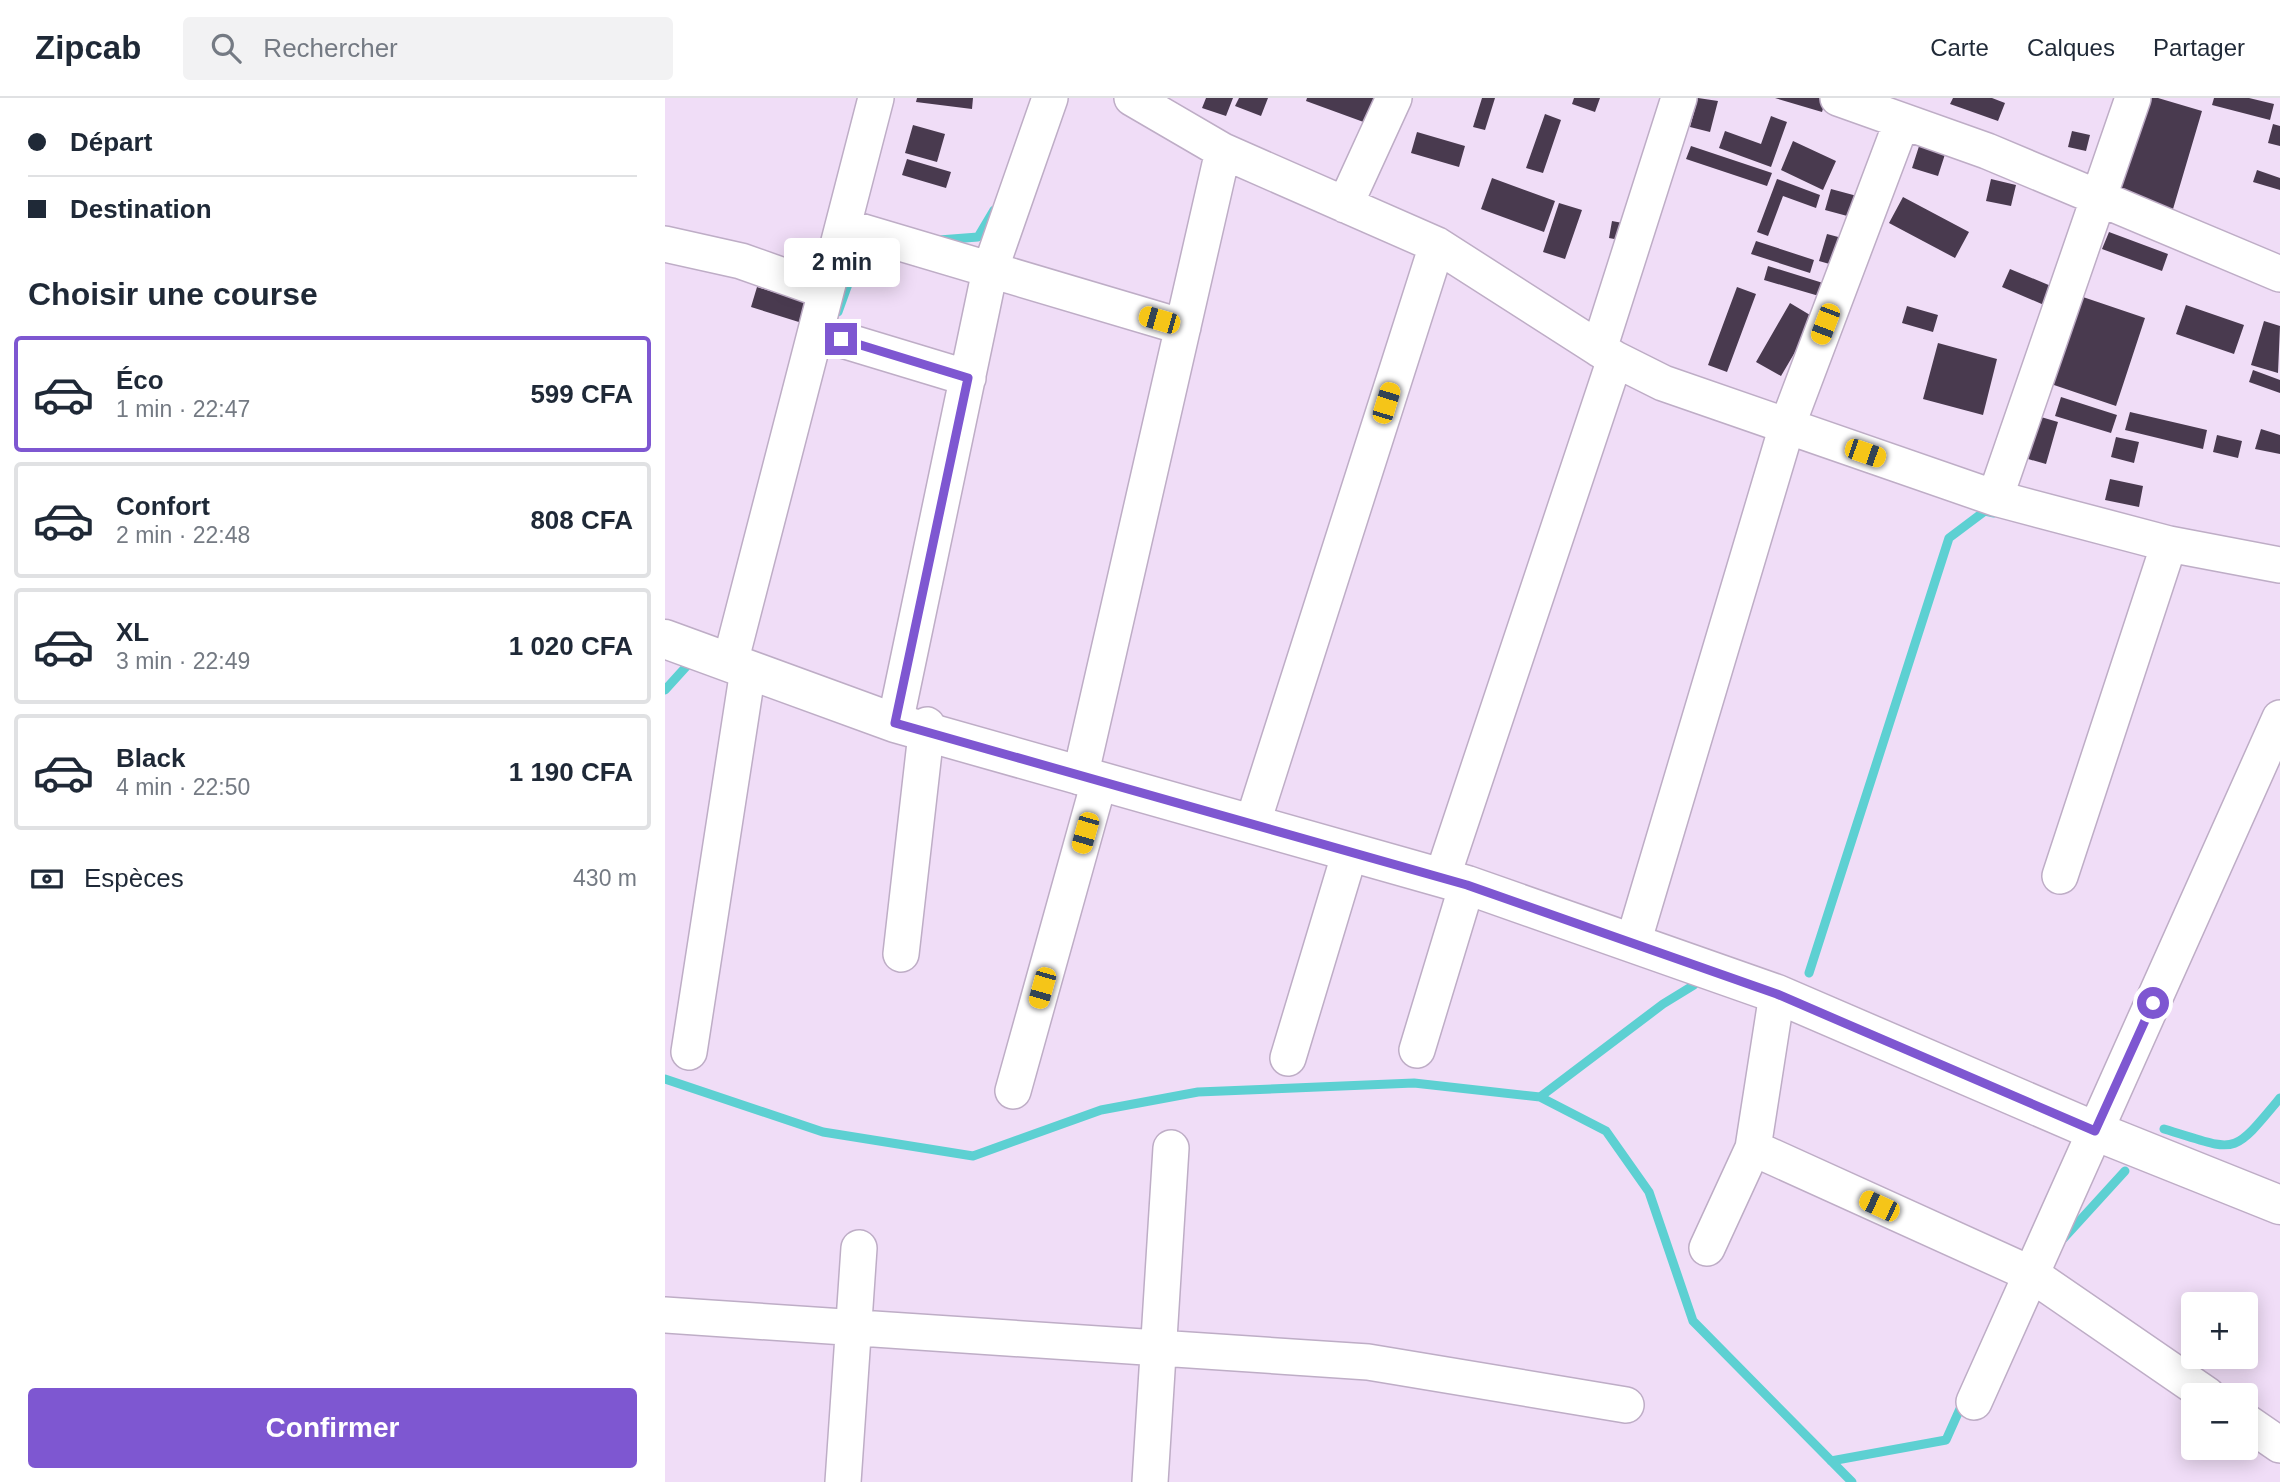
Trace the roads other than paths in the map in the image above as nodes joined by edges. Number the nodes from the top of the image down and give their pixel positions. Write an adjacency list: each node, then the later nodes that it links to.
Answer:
1 (876, 98): 12 (street)
2 (1050, 98): 15 (street)
3 (1132, 98): 9 (street)
4 (1394, 98): 11 (street)
5 (1679, 98): 20 (street)
6 (1837, 98): 8 (street)
7 (2133, 98): 10 (street)
8 (1902, 121): 10 (street); 22 (street)
9 (1223, 151): 11 (street); 18 (street)
10 (2098, 198): 16 (street); 23 (street)
11 (1345, 205): 14 (street)
12 (843, 226): 15 (street); 17 (street)
13 (665, 244): 17 (street)
14 (1437, 245): 20 (street); 31 (street)
15 (990, 270): 18 (street); 21 (street)
16 (2280, 274)
17 (826, 291): 19 (street)
18 (1183, 327): 30 (street)
19 (816, 332): 21 (street); 27 (street)
20 (1607, 354): 22 (street); 34 (street)
21 (968, 378): 29 (street)
22 (1787, 426): 23 (street); 35 (street)
23 (1995, 498): 24 (street)
24 (2169, 544): 25 (street); 33 (street)
25 (2280, 565)
26 (665, 639): 27 (street)
27 (739, 667): 29 (street); 39 (street)
28 (2280, 718): 42 (street)
29 (916, 727): 30 (street); 36 (street)
30 (1089, 779): 31 (street); 41 (street)
31 (1252, 825): 32 (street)
32 (1350, 852): 34 (street); 40 (street)
33 (2060, 876)
34 (1455, 882): 35 (street); 38 (street)
35 (1633, 943): 37 (street)
36 (901, 954)
37 (1777, 994): 42 (street); 44 (street)
38 (1417, 1050)
39 (689, 1052)
40 (1288, 1058)
41 (1013, 1091)
42 (2095, 1131): 45 (street); 48 (street)
43 (1171, 1148): 51 (street)
44 (1753, 1148): 47 (street); 48 (street)
45 (2280, 1205)
46 (859, 1248): 50 (street)
47 (1707, 1248)
48 (2031, 1274): 52 (street); 53 (street)
49 (665, 1315): 50 (street)
50 (854, 1328): 51 (street); 57 (street)
51 (1158, 1348): 54 (street); 58 (street)
52 (2190, 1383)
53 (1974, 1402)
54 (1626, 1405)
55 (2258, 1430): 56 (street)
56 (2280, 1445)
57 (843, 1482)
58 (1150, 1482)

